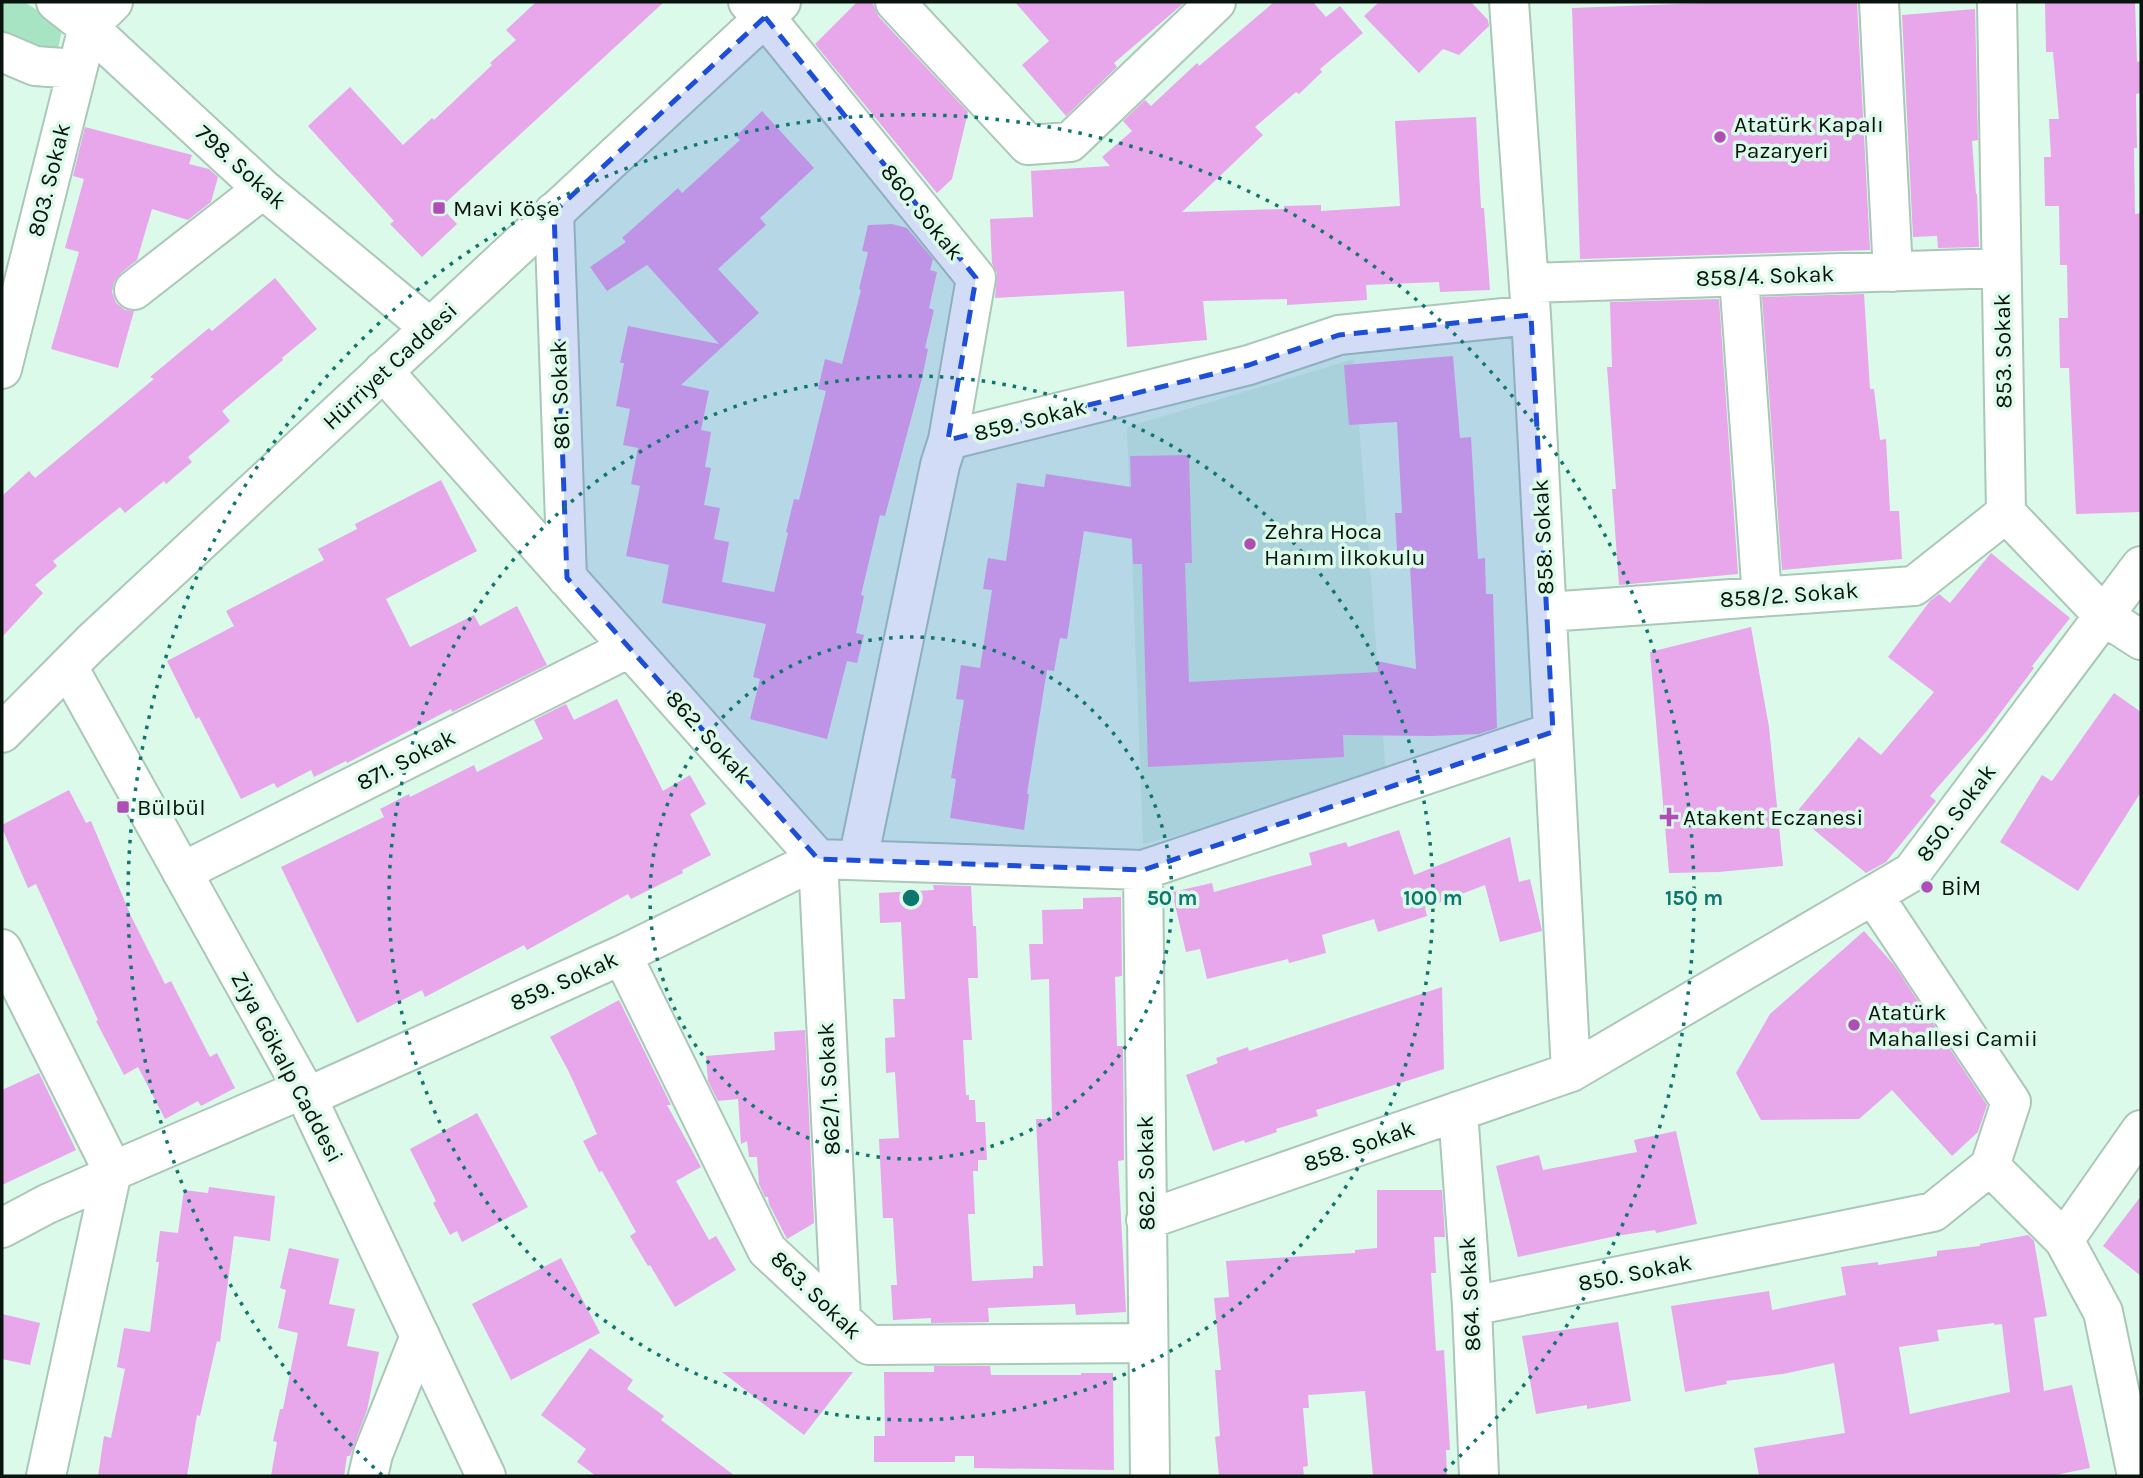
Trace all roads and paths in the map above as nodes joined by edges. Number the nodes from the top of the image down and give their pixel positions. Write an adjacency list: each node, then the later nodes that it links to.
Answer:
1 (55, 2): 8 (street, 798. Sokak)
2 (895, 2): 3 (street)
3 (1216, 2)
4 (1509, 2): 17 (street, 858. Sokak)
5 (1879, 2): 14 (street)
6 (1997, 2): 13 (street, 853. Sokak)
7 (765, 7): 12 (street, Hürriyet Caddesi); 21 (street, 860. Sokak)
8 (100, 14): 10 (street, 803. Sokak); 11 (street, 798. Sokak)
9 (2, 52): 10 (street)
10 (77, 69): 19 (street, 803. Sokak)
11 (263, 189): 16 (street); 18 (street, 798. Sokak)
12 (554, 212): 18 (street, Hürriyet Caddesi); 24 (street, 861. Sokak)
13 (2001, 268): 14 (street, 858/4. Sokak); 22 (street, 853. Sokak)
14 (1893, 272): 15 (street, 858/4. Sokak)
15 (1739, 277): 17 (street, 858/4. Sokak); 25 (street)
16 (134, 290)
17 (1530, 299): 21 (street, 859. Sokak); 26 (street, 858. Sokak)
18 (430, 328): 20 (street, Hürriyet Caddesi)
19 (2, 369)
20 (383, 372): 24 (street, 862. Sokak); 30 (street, Hürriyet Caddesi)
21 (948, 440): 34 (street, 859. Sokak)
22 (2006, 513): 25 (street, 858/2. Sokak); 27 (street)
23 (2141, 566): 27 (street, 850. Sokak)
24 (567, 578): 29 (street, 862. Sokak)
25 (1762, 597): 26 (street, 858/2. Sokak)
26 (1547, 612): 31 (street, 858. Sokak)
27 (2104, 616): 28 (street); 37 (street, 850. Sokak)
28 (2141, 640)
29 (629, 648): 33 (street, 862. Sokak); 36 (street, 871. Sokak)
30 (68, 667): 32 (street, Hürriyet Caddesi); 36 (street, Ziya Gökalp Caddesi)
31 (1553, 732): 35 (street); 40 (street, 858. Sokak)
32 (2, 733)
33 (818, 859): 34 (street); 39 (street, 859. Sokak); 50 (street, 862/1. Sokak)
34 (858, 860): 35 (street)
35 (1143, 870): 46 (street, 862. Sokak)
36 (182, 872): 41 (street, Ziya Gökalp Caddesi)
37 (1873, 895): 40 (street, 858. Sokak); 44 (street)
38 (2, 949): 45 (street)
39 (622, 955): 41 (street, 859. Sokak); 50 (street, 863. Sokak)
40 (1571, 1072): 42 (street, 858. Sokak)
41 (305, 1093): 45 (street, 859. Sokak); 51 (street, Ziya Gökalp Caddesi)
42 (1458, 1111): 46 (street, 858. Sokak); 49 (street, 864. Sokak)
43 (2141, 1130): 48 (street)
44 (1990, 1166): 48 (street); 49 (street, 850. Sokak)
45 (112, 1173): 47 (street, 859. Sokak); 53 (street)
46 (1146, 1220): 52 (street, 862. Sokak)
47 (2, 1228)
48 (2064, 1240): 58 (street)
49 (1472, 1306): 57 (street, 864. Sokak)
50 (841, 1319): 52 (street, 863. Sokak)
51 (420, 1336): 54 (street); 55 (street, Ziya Gökalp Caddesi)
52 (1148, 1343): 56 (street, 862. Sokak)
53 (46, 1476)
54 (368, 1476)
55 (486, 1476)
56 (1150, 1476)
57 (1479, 1476)
58 (2137, 1476)

